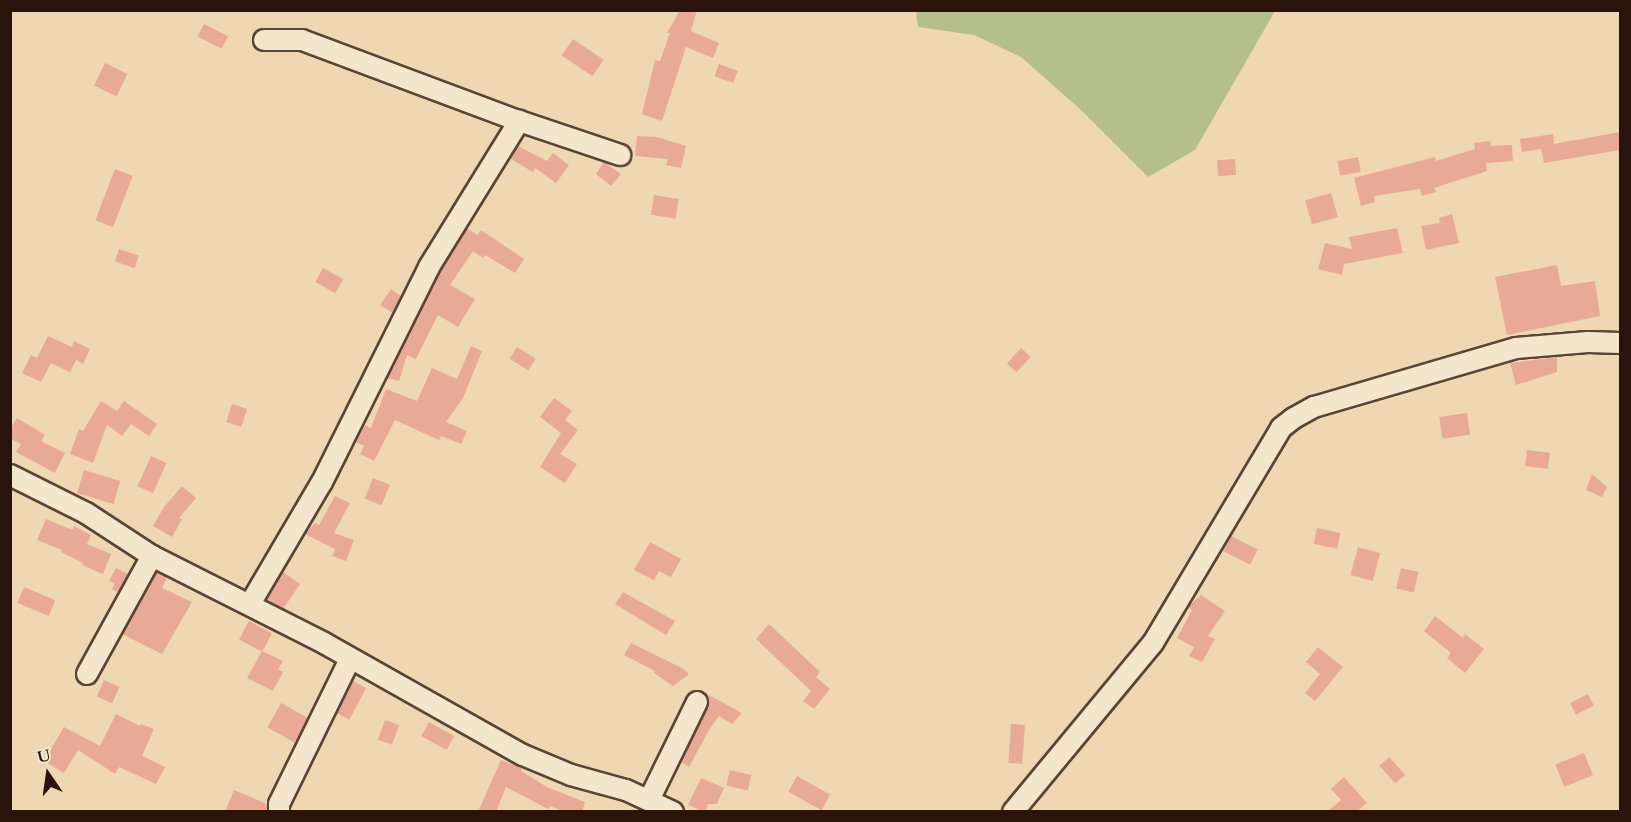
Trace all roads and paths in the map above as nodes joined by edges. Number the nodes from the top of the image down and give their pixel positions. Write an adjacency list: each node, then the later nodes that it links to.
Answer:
1 (264, 40): 2 (street)
2 (519, 121): 3 (street); 7 (street)
3 (620, 155)
4 (1620, 343): 13 (street)
5 (10, 475): 6 (street)
6 (152, 556): 7 (street); 9 (street)
7 (250, 604): 8 (street)
8 (350, 659): 11 (street); 12 (street)
9 (87, 674)
10 (697, 702): 11 (street)
11 (659, 807)
12 (279, 812)
13 (1014, 812)

